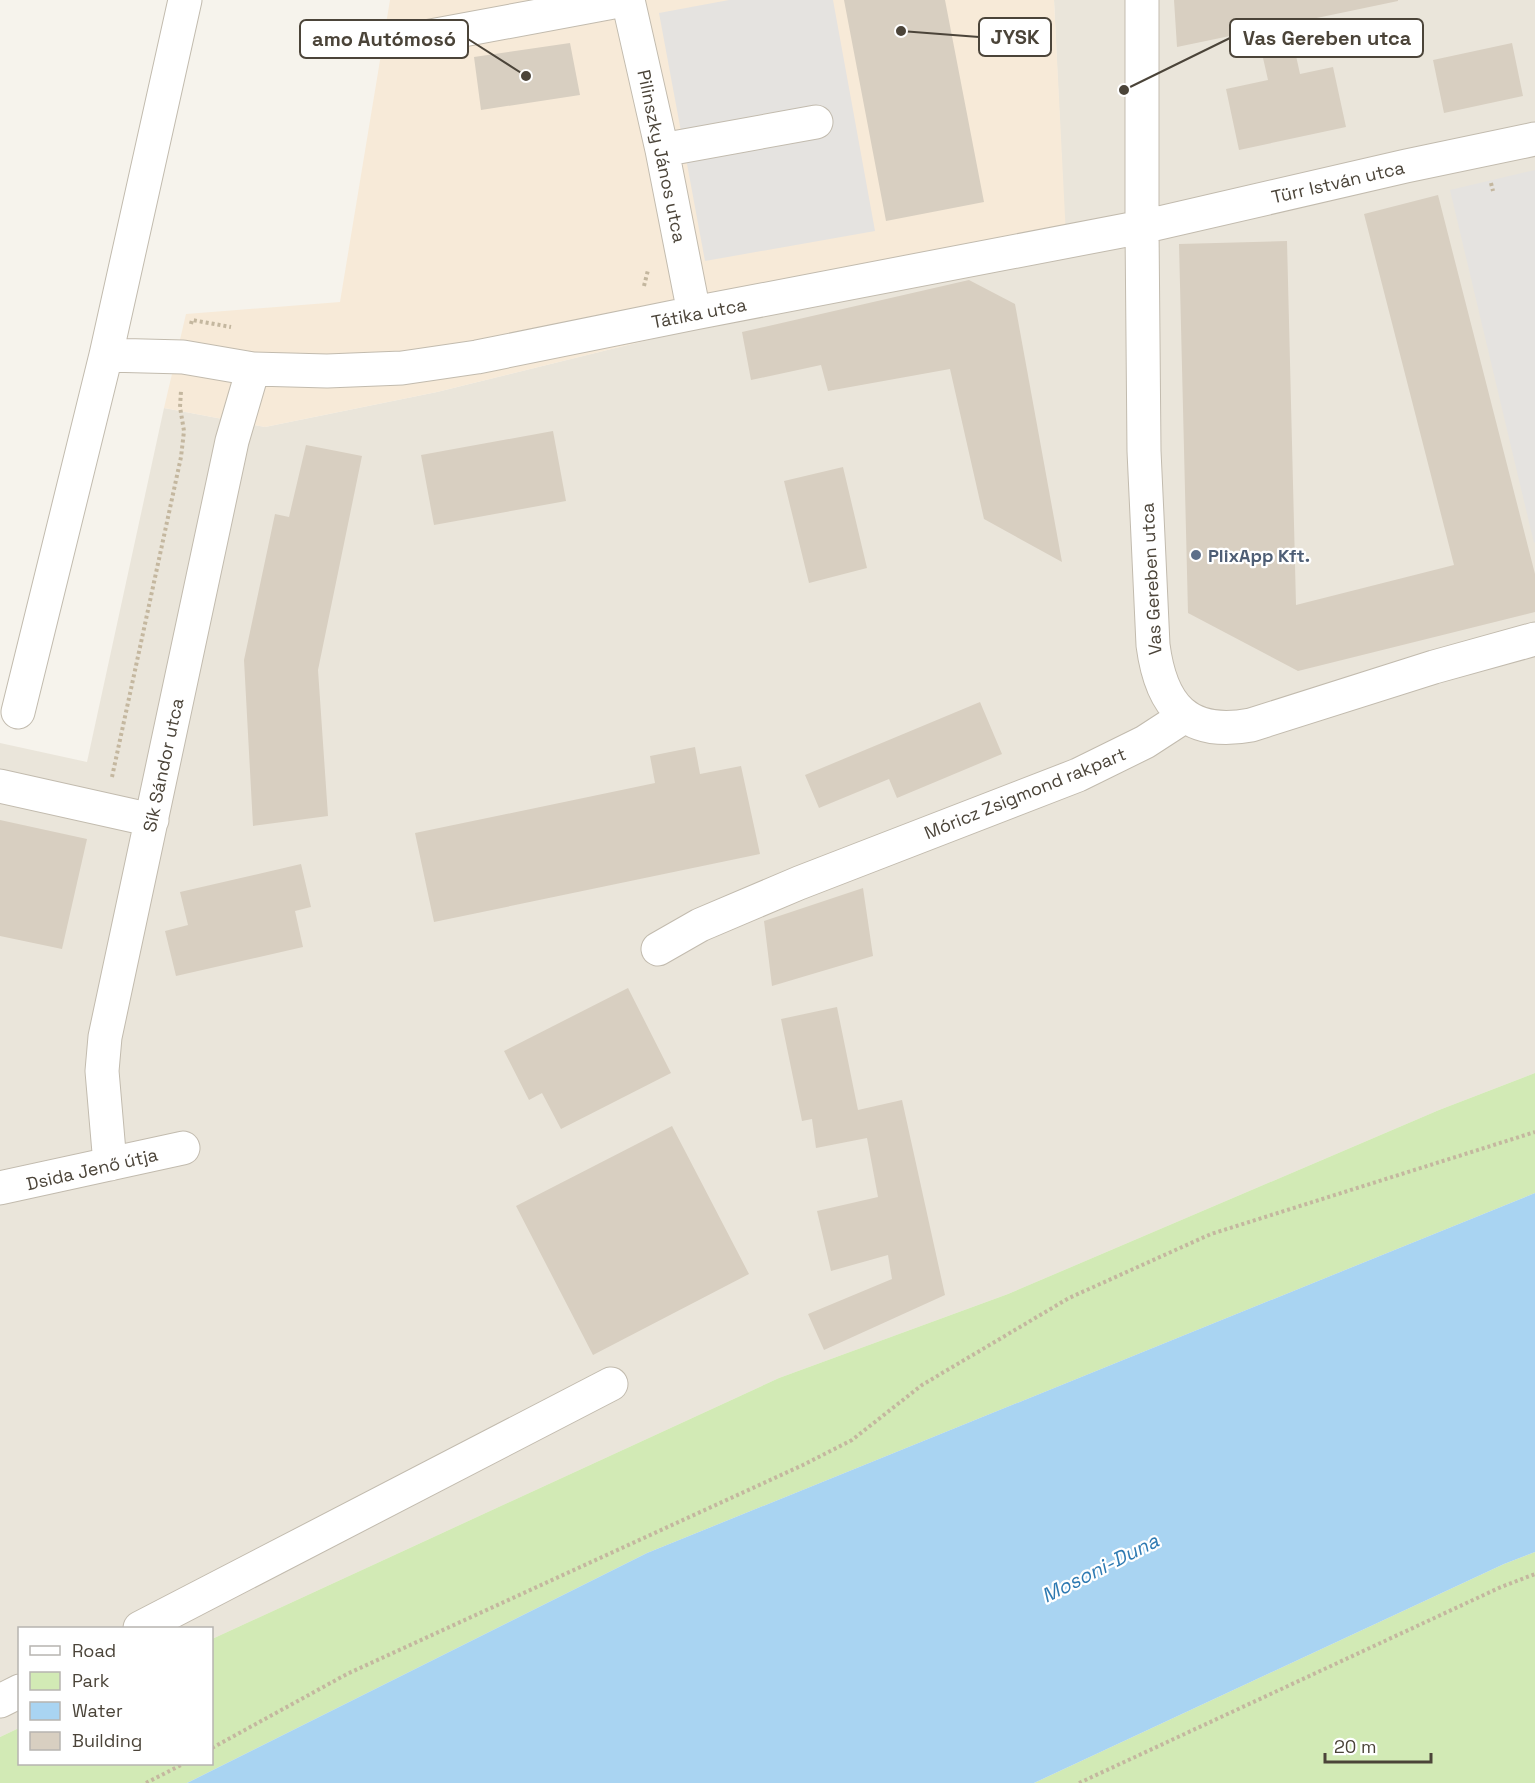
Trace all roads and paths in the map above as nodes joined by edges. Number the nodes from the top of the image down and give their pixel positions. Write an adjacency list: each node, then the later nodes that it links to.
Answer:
1 (185, 0): 10 (street)
2 (626, 0): 4 (street); 7 (street, Pilinszky János utca)
3 (1142, 0): 8 (street, Vas Gereben utca)
4 (420, 38)
5 (816, 122): 7 (street)
6 (1535, 139): 8 (street, Türr István utca)
7 (662, 150): 9 (street, Pilinszky János utca)
8 (1142, 227): 9 (street, Tátika utca); 14 (street, Vas Gereben utca)
9 (694, 313): 11 (street, Tátika utca)
10 (106, 355): 11 (street, Tátika utca); 13 (street)
11 (253, 369): 16 (street, Sík Sándor utca)
12 (1535, 639): 14 (street)
13 (18, 712)
14 (1185, 717): 17 (street, Móricz Zsigmond rakpart)
15 (0, 786): 16 (street)
16 (152, 820): 20 (street, Sík Sándor utca)
17 (658, 949)
18 (1535, 1132): 27 (path)
19 (183, 1148): 20 (street, Dsida Jenő útja)
20 (110, 1164): 21 (street, Dsida Jenő útja)
21 (0, 1188)
22 (611, 1383): 24 (street)
23 (1535, 1574): 30 (path)
24 (144, 1627)
25 (18, 1692): 26 (street)
26 (0, 1701)
27 (213, 1747)
28 (181, 1765): 29 (path)
29 (146, 1783)
30 (1079, 1783)

